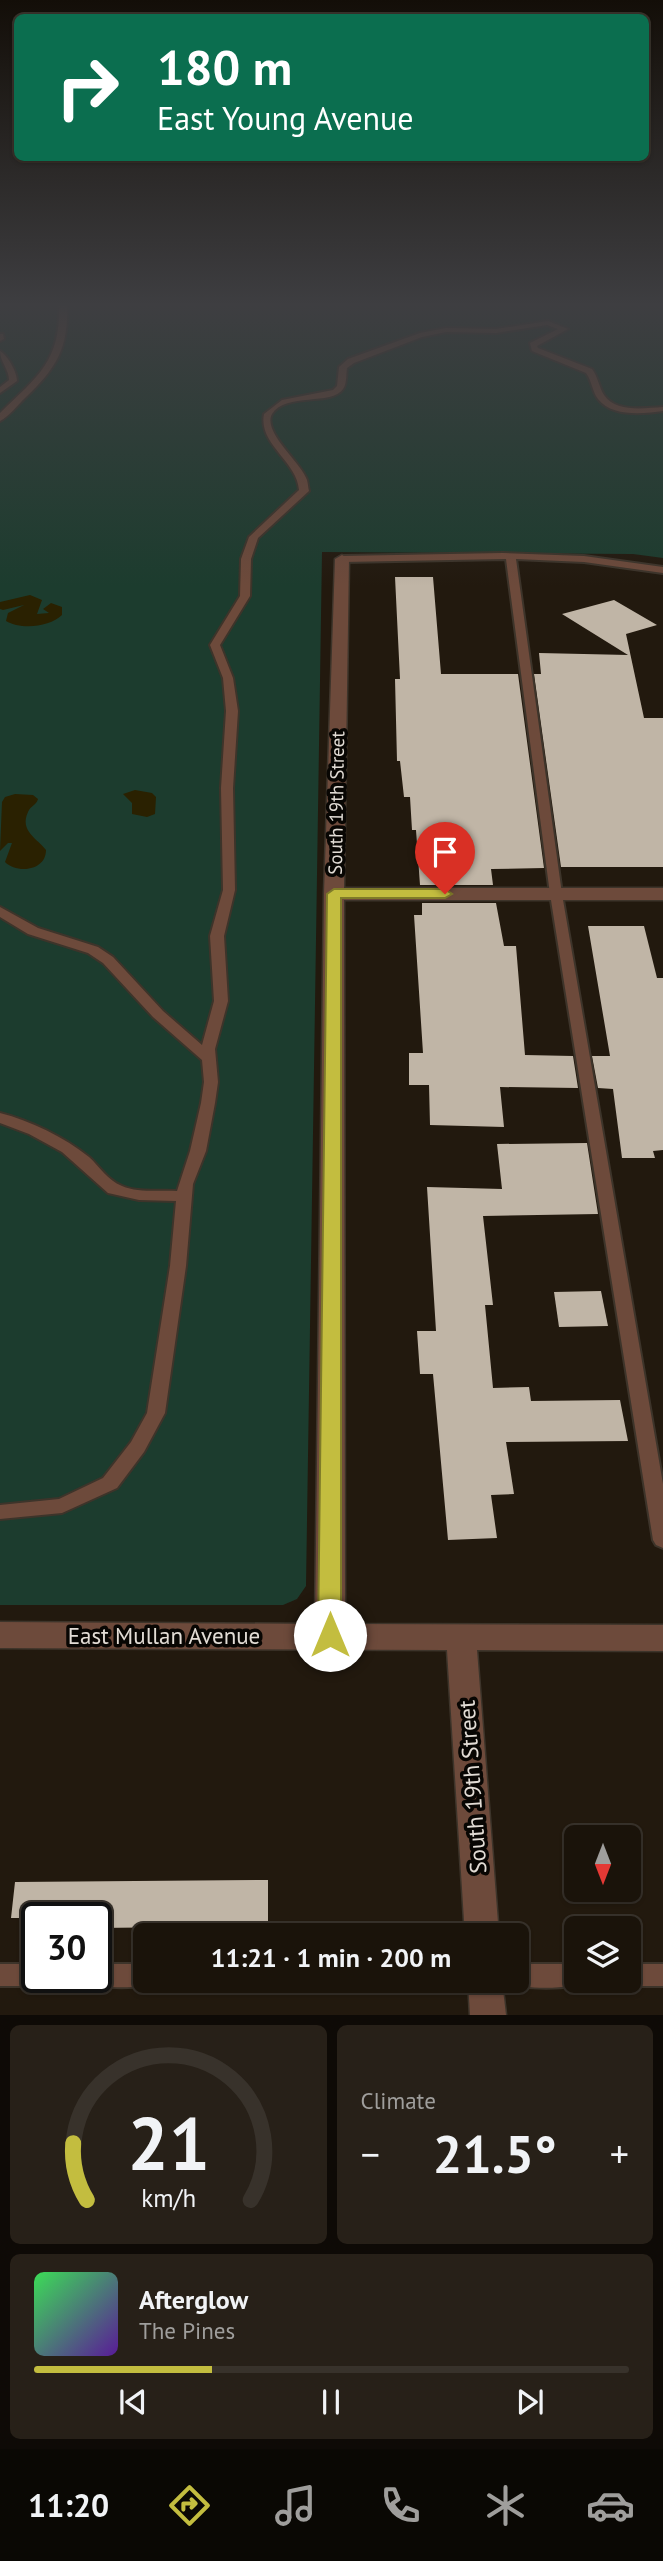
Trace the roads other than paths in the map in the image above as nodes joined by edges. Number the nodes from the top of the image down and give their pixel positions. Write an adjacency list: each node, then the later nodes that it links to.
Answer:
1 (18, 398): 5 (lane)
2 (306, 398): 13 (lane)
3 (601, 398): 4 (lane)
4 (663, 409)
5 (0, 418)
6 (511, 558): 7 (lane); 8 (lane); 10 (lane)
7 (342, 559): 9 (street, South 19th Street)
8 (663, 570)
9 (334, 894): 10 (street); 19 (street, South 19th Street)
10 (556, 894): 11 (street); 17 (lane)
11 (663, 894)
12 (0, 911): 13 (lane)
13 (208, 1058): 15 (lane)
14 (0, 1118): 15 (lane)
15 (183, 1196): 16 (lane)
16 (0, 1512)
17 (663, 1540)
18 (0, 1635): 19 (street, East Mullan Avenue)
19 (330, 1635): 20 (street, East Mullan Avenue)
20 (461, 1637): 21 (street, East Mullan Avenue); 22 (street, South 19th Street)
21 (663, 1637)
22 (481, 1923)
23 (0, 1975): 24 (lane)
24 (21, 1975)
25 (112, 1975): 26 (lane)
26 (133, 1975)
27 (529, 1975): 28 (lane)
28 (564, 1975)
29 (641, 1975): 30 (lane)
30 (663, 1975)
31 (486, 1993): 32 (street)
32 (488, 2015)

